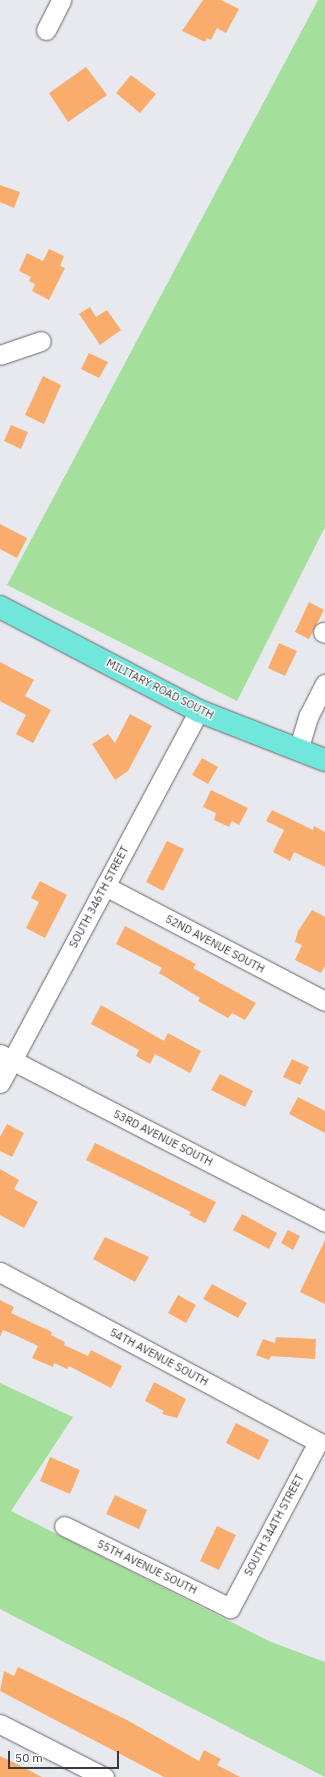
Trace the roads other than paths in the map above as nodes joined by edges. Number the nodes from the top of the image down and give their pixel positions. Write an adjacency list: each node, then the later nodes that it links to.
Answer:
1 (61, 0): 2 (street)
2 (46, 30)
3 (41, 341): 4 (street)
4 (0, 355)
5 (0, 607): 7 (main road, MILITARY ROAD SOUTH)
6 (325, 684): 8 (street)
7 (199, 711): 8 (main road, MILITARY ROAD SOUTH); 10 (street, SOUTH 346TH STREET)
8 (298, 750): 9 (main road, MILITARY ROAD SOUTH)
9 (325, 760)
10 (105, 886): 11 (street, 52ND AVENUE SOUTH); 12 (street, SOUTH 346TH STREET)
11 (325, 1001)
12 (6, 1057): 13 (street, SOUTH 346TH STREET); 14 (street, 53RD AVENUE SOUTH)
13 (0, 1083)
14 (325, 1222)
15 (0, 1272): 16 (street, 54TH AVENUE SOUTH)
16 (318, 1442): 18 (street, SOUTH 344TH STREET)
17 (64, 1526): 18 (street, 55TH AVENUE SOUTH)
18 (230, 1608)
19 (0, 1724): 20 (street)
20 (104, 1777)

